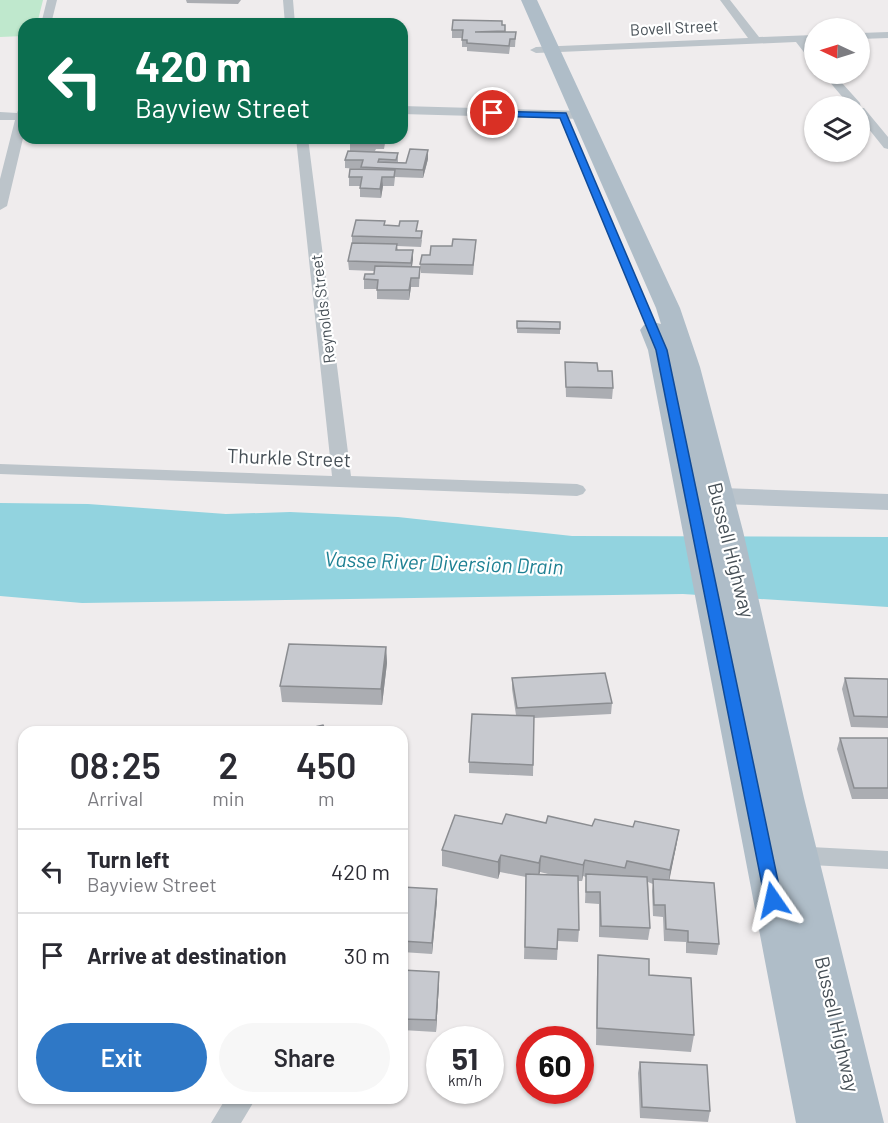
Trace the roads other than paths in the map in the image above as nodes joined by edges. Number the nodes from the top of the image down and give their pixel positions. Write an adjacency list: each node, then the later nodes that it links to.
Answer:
1 (52, 0): 6 (street)
2 (288, 0): 7 (street)
3 (514, 0): 14 (main road, Bussell Highway)
4 (530, 0): 14 (main road, Bussell Highway)
5 (725, 0): 12 (street)
6 (48, 18)
7 (290, 18)
8 (888, 34): 9 (street)
9 (870, 35)
10 (799, 39): 11 (street, Bovell Street); 12 (street, Bovell Street); 13 (street)
11 (804, 39)
12 (756, 40): 14 (street, Bovell Street)
13 (804, 45)
14 (544, 49): 19 (main road, Bussell Highway); 20 (main road, Bussell Highway)
15 (837, 84): 16 (street)
16 (847, 96)
17 (408, 110): 19 (street)
18 (18, 113): 21 (street)
19 (563, 115): 20 (street); 30 (main road, Bussell Highway)
20 (583, 115): 30 (main road, Bussell Highway)
21 (0, 116)
22 (870, 123): 25 (street)
23 (18, 129): 26 (street)
24 (303, 144): 28 (street, Reynolds Street)
25 (888, 145)
26 (0, 206)
27 (0, 469): 28 (street, Thurkle Street)
28 (342, 481): 29 (street, Thurkle Street)
29 (576, 489)
30 (705, 495): 31 (street); 32 (main road, Bussell Highway)
31 (888, 502)
32 (782, 855): 33 (street); 36 (main road, Bussell Highway); 37 (main road, Bussell Highway)
33 (888, 860)
34 (238, 1104): 35 (street)
35 (225, 1123)
36 (819, 1123)
37 (861, 1123)

